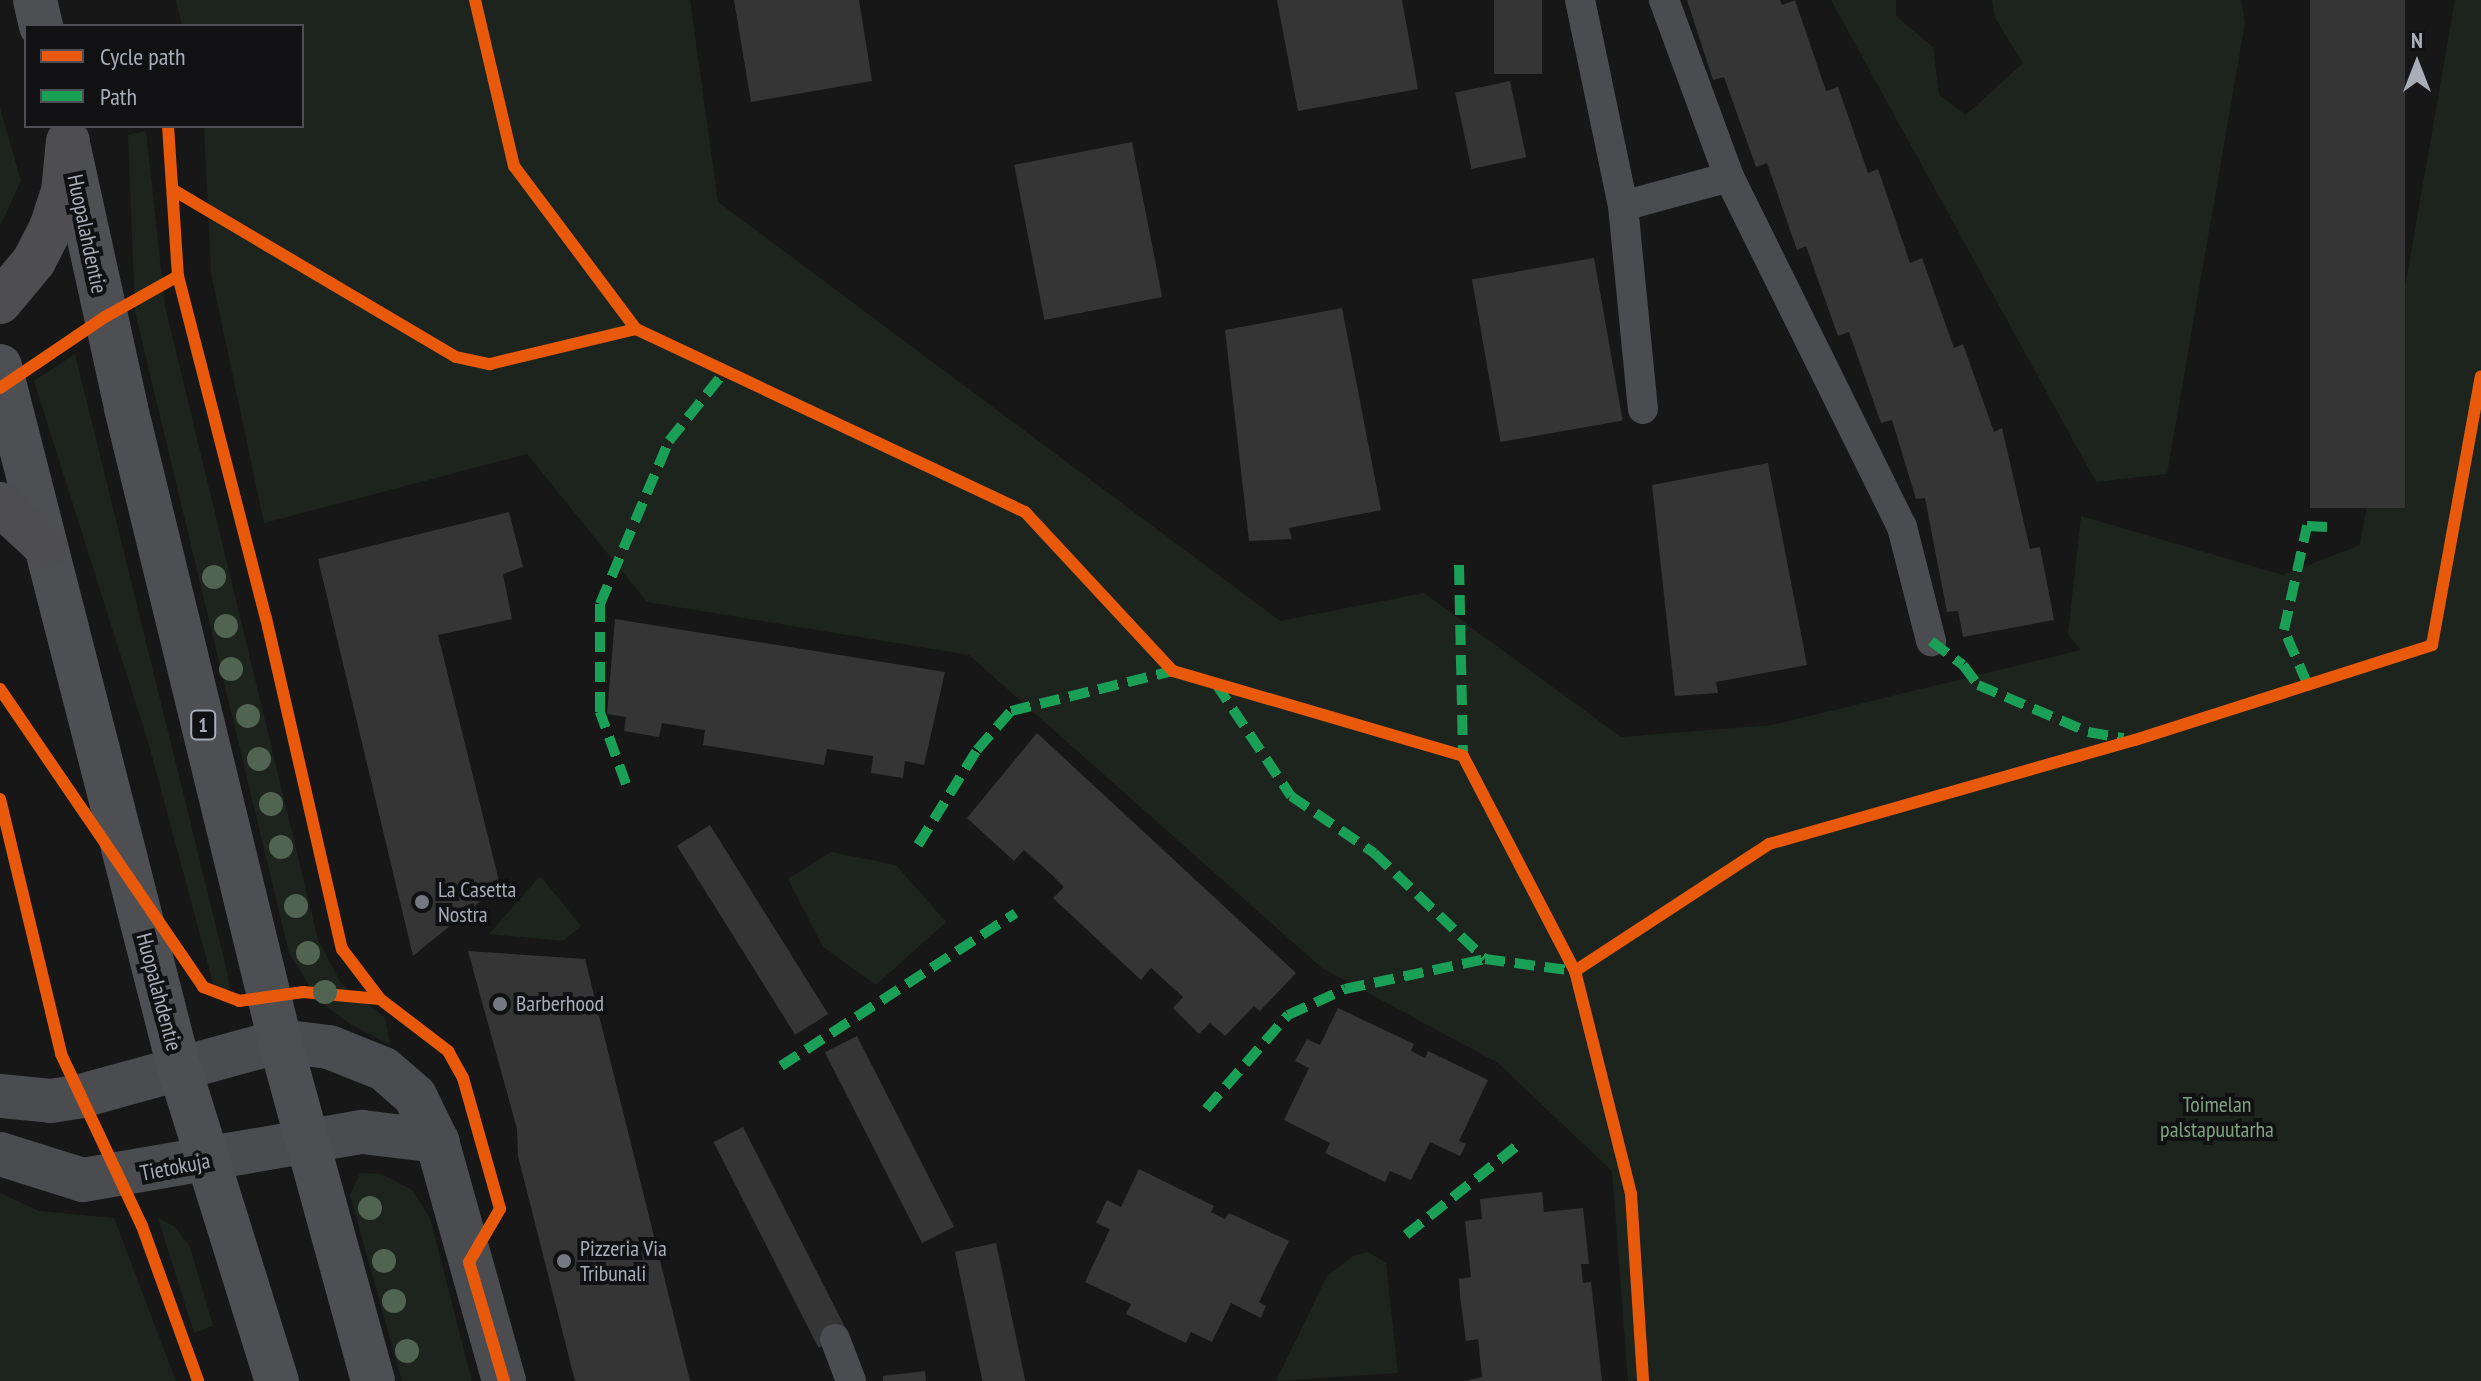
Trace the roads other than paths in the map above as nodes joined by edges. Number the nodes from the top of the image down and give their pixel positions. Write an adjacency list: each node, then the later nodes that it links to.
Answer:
1 (35, 0): 4 (main road)
2 (1580, 0): 7 (lane)
3 (1664, 0): 6 (lane)
4 (41, 24)
5 (66, 134): 8 (highway); 14 (main road, Huopalahdentie / 1)
6 (1729, 177): 7 (lane); 13 (lane)
7 (1623, 206): 10 (lane)
8 (0, 302)
9 (0, 366): 12 (main road, Huopalahdentie)
10 (1643, 409)
11 (0, 504): 12 (highway)
12 (45, 546): 15 (main road, Huopalahdentie)
13 (1931, 641)
14 (280, 1041): 15 (street); 17 (main road, Huopalahdentie / 1); 18 (street)
15 (179, 1067): 16 (street); 20 (main road, Huopalahdentie)
16 (0, 1096)
17 (305, 1138): 18 (street); 20 (street, Tietokuja); 23 (main road, Huopalahdentie / 1)
18 (437, 1141): 24 (street)
19 (0, 1154): 20 (street, Tietokuja)
20 (207, 1162): 22 (main road, Huopalahdentie)
21 (835, 1339): 25 (lane)
22 (277, 1381)
23 (373, 1381)
24 (504, 1381)
25 (851, 1381)

